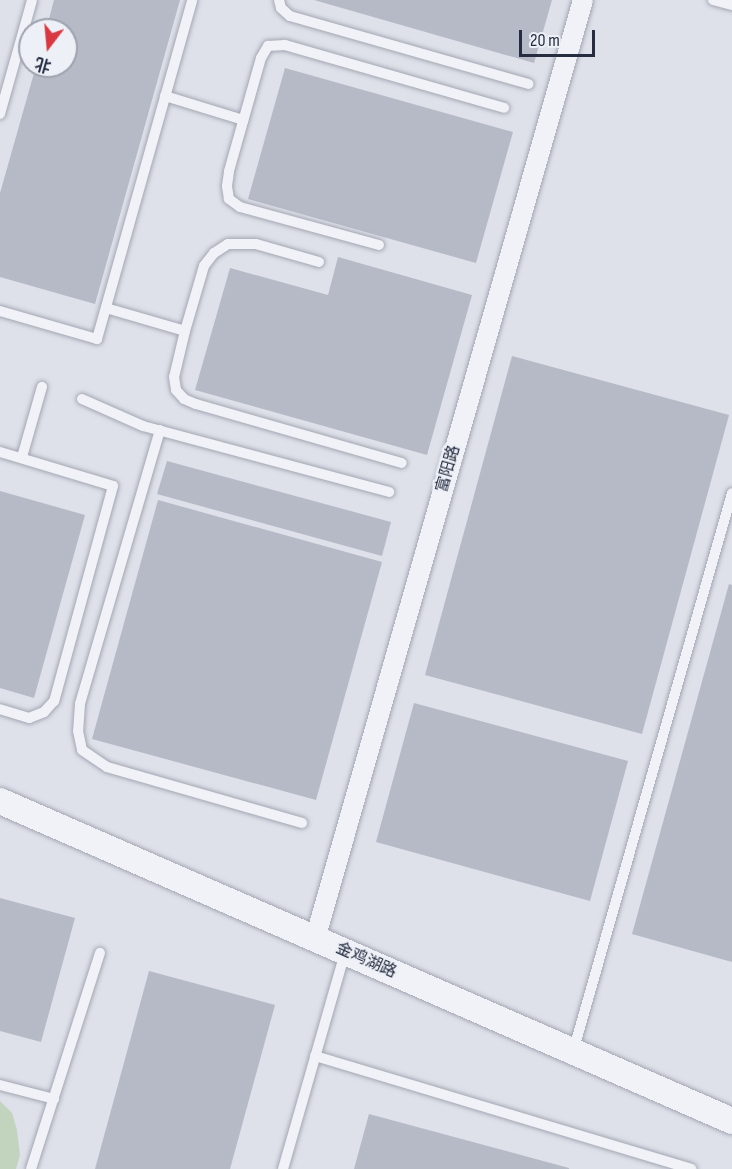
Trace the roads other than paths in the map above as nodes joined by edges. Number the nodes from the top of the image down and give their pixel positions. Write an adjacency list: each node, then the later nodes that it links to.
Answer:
1 (32, 0): 9 (lane)
2 (192, 0): 8 (lane)
3 (279, 0): 7 (lane)
4 (582, 0): 28 (street, 富阳路)
5 (713, 0): 6 (lane)
6 (732, 6)
7 (528, 84)
8 (165, 96): 11 (lane); 14 (lane)
9 (1, 107)
10 (504, 108): 11 (lane)
11 (243, 120): 12 (lane)
12 (378, 245)
13 (319, 262): 16 (lane)
14 (106, 308): 15 (lane); 16 (lane)
15 (0, 311)
16 (186, 331): 22 (lane)
17 (42, 387): 21 (lane)
18 (82, 399): 19 (lane)
19 (160, 430): 23 (lane); 27 (lane)
20 (0, 452): 21 (lane)
21 (22, 457): 25 (lane)
22 (402, 463)
23 (388, 492)
24 (732, 493): 31 (lane)
25 (0, 710)
26 (0, 801): 28 (street, 金鸡湖路)
27 (302, 824)
28 (315, 939): 30 (street, 金鸡湖路)
29 (100, 952): 34 (lane)
30 (345, 952): 31 (street, 金鸡湖路); 32 (lane)
31 (573, 1052): 35 (street, 金鸡湖路)
32 (315, 1056): 37 (lane); 38 (lane)
33 (0, 1085): 34 (lane)
34 (54, 1099): 36 (lane)
35 (732, 1121)
36 (31, 1169)
37 (283, 1169)
38 (691, 1169)

